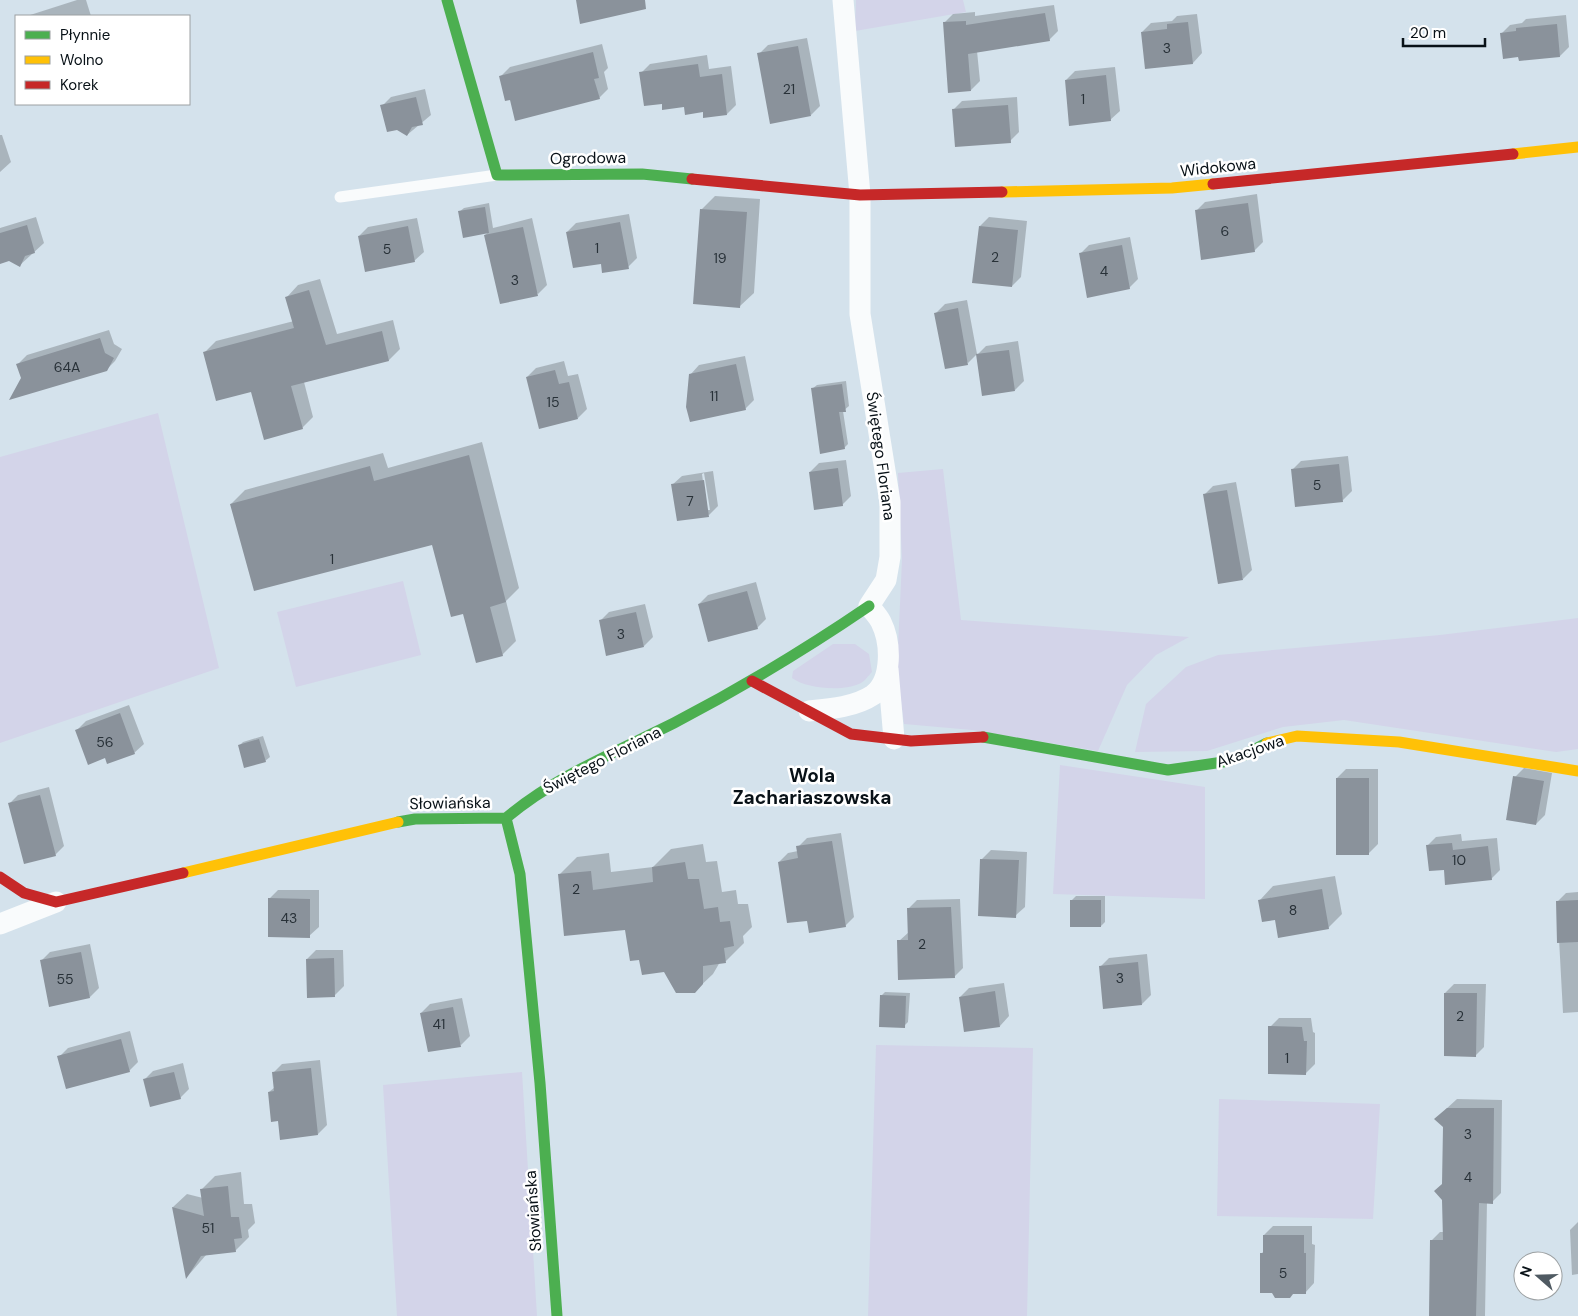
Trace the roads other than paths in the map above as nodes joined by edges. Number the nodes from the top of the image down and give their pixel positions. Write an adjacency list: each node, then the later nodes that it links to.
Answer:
1 (447, 0): 4 (street)
2 (843, 0): 5 (street, Świętego Floriana)
3 (1578, 147): 5 (street, Widokowa)
4 (497, 175): 5 (street, Ogrodowa); 6 (lane)
5 (860, 195): 7 (street, Świętego Floriana)
6 (340, 197)
7 (869, 606): 8 (street); 9 (street, Świętego Floriana)
8 (887, 666): 10 (street); 11 (street)
9 (752, 681): 10 (street, Akacjowa); 13 (street, Świętego Floriana)
10 (809, 711): 11 (street, Akacjowa)
11 (894, 739): 12 (street, Akacjowa)
12 (1578, 771)
13 (506, 818): 15 (street, Słowiańska); 17 (street, Słowiańska)
14 (0, 877): 15 (street, Słowiańska)
15 (56, 902): 16 (street)
16 (0, 924)
17 (557, 1316)

